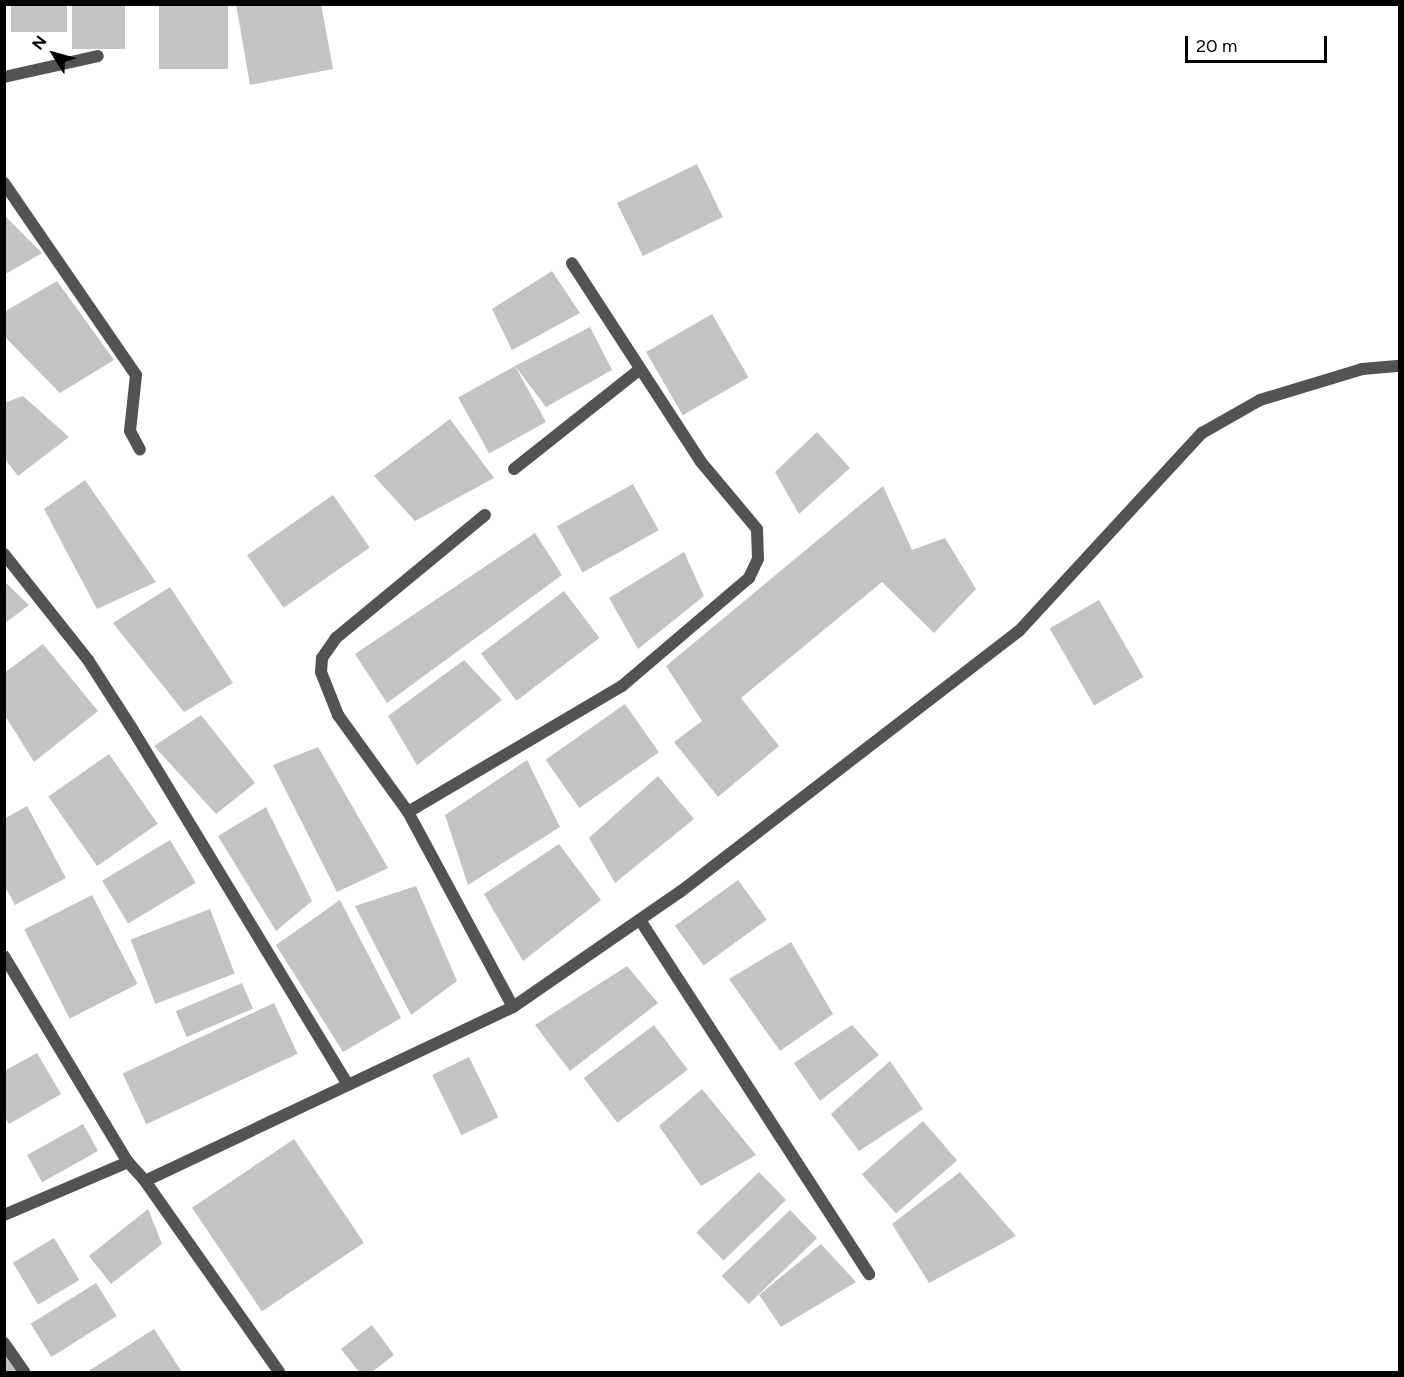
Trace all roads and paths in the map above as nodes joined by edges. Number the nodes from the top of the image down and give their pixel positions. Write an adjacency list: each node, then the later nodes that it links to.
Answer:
1 (98, 56): 2 (street)
2 (4, 77)
3 (4, 183): 7 (street)
4 (572, 263): 6 (street)
5 (1400, 366): 12 (street)
6 (639, 370): 8 (street); 11 (street)
7 (140, 450)
8 (514, 469)
9 (485, 515): 11 (street)
10 (4, 554): 15 (street)
11 (408, 812): 14 (street)
12 (640, 920): 14 (street); 19 (street)
13 (4, 956): 16 (street)
14 (513, 1007): 15 (street)
15 (348, 1085): 17 (street)
16 (128, 1162): 17 (street); 18 (street)
17 (145, 1181): 22 (street)
18 (4, 1215)
19 (869, 1274)
20 (4, 1343): 21 (street)
21 (24, 1372)
22 (279, 1372)

